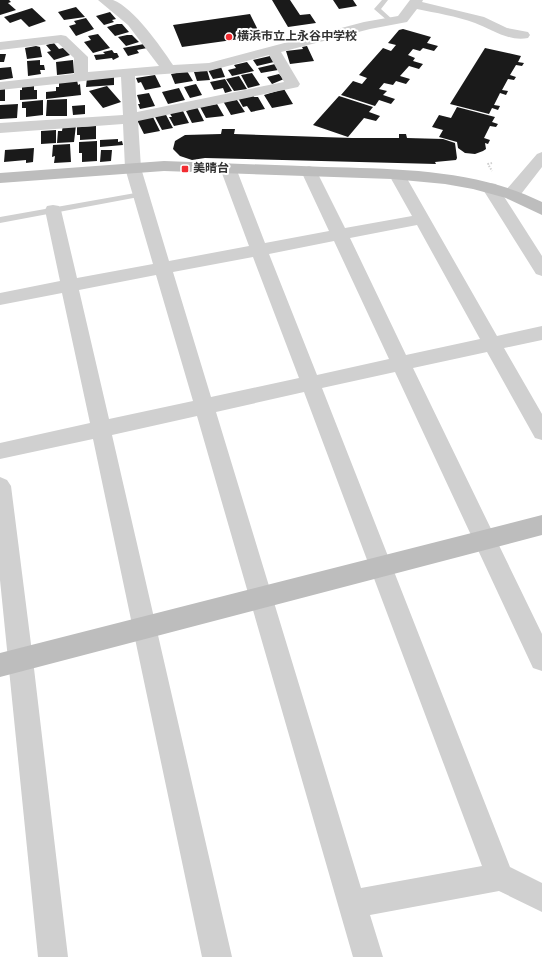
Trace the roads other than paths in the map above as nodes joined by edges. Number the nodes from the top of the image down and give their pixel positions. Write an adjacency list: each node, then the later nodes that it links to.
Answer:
1 (104, 0): 8 (street)
2 (385, 0): 4 (lane)
3 (415, 2): 4 (street); 5 (street)
4 (391, 21): 7 (street)
5 (523, 36)
6 (0, 46): 10 (street)
7 (273, 50): 8 (street); 12 (street)
8 (169, 70): 9 (street)
9 (128, 72): 10 (street); 12 (street)
10 (81, 77): 11 (street)
11 (0, 86)
12 (131, 118): 13 (street); 15 (street)
13 (0, 128)
14 (542, 156): 22 (street)
15 (133, 168): 16 (street); 19 (street); 21 (street)
16 (228, 168): 17 (street); 28 (street)
17 (310, 171): 18 (street); 27 (street)
18 (397, 175): 20 (street); 25 (street)
19 (0, 178)
20 (490, 188): 22 (street); 30 (street)
21 (141, 194): 24 (lane); 29 (street)
22 (512, 194): 23 (street)
23 (542, 209)
24 (53, 210): 26 (lane); 31 (street)
25 (422, 219): 27 (street); 34 (street)
26 (0, 220)
27 (340, 235): 28 (street); 35 (street)
28 (260, 250): 29 (street); 36 (street)
29 (163, 268): 31 (street); 37 (street)
30 (542, 270)
31 (70, 286): 32 (street); 38 (street)
32 (0, 298)
33 (542, 333): 34 (street)
34 (493, 344): 35 (street); 39 (street)
35 (401, 364): 36 (street); 43 (street)
36 (311, 384): 37 (street); 44 (street)
37 (204, 407): 38 (street); 45 (street)
38 (101, 429): 40 (street); 46 (street)
39 (542, 432)
40 (0, 451)
41 (0, 486): 48 (street)
42 (542, 525): 43 (street)
43 (485, 540): 44 (street); 47 (street)
44 (381, 566): 45 (street); 49 (street)
45 (261, 598): 46 (street); 51 (street)
46 (145, 628): 48 (street); 53 (street)
47 (542, 660)
48 (11, 662): 52 (street)
49 (500, 877): 50 (street); 51 (street)
50 (542, 898)
51 (352, 904): 54 (street)
52 (53, 957)
53 (217, 957)
54 (368, 957)

